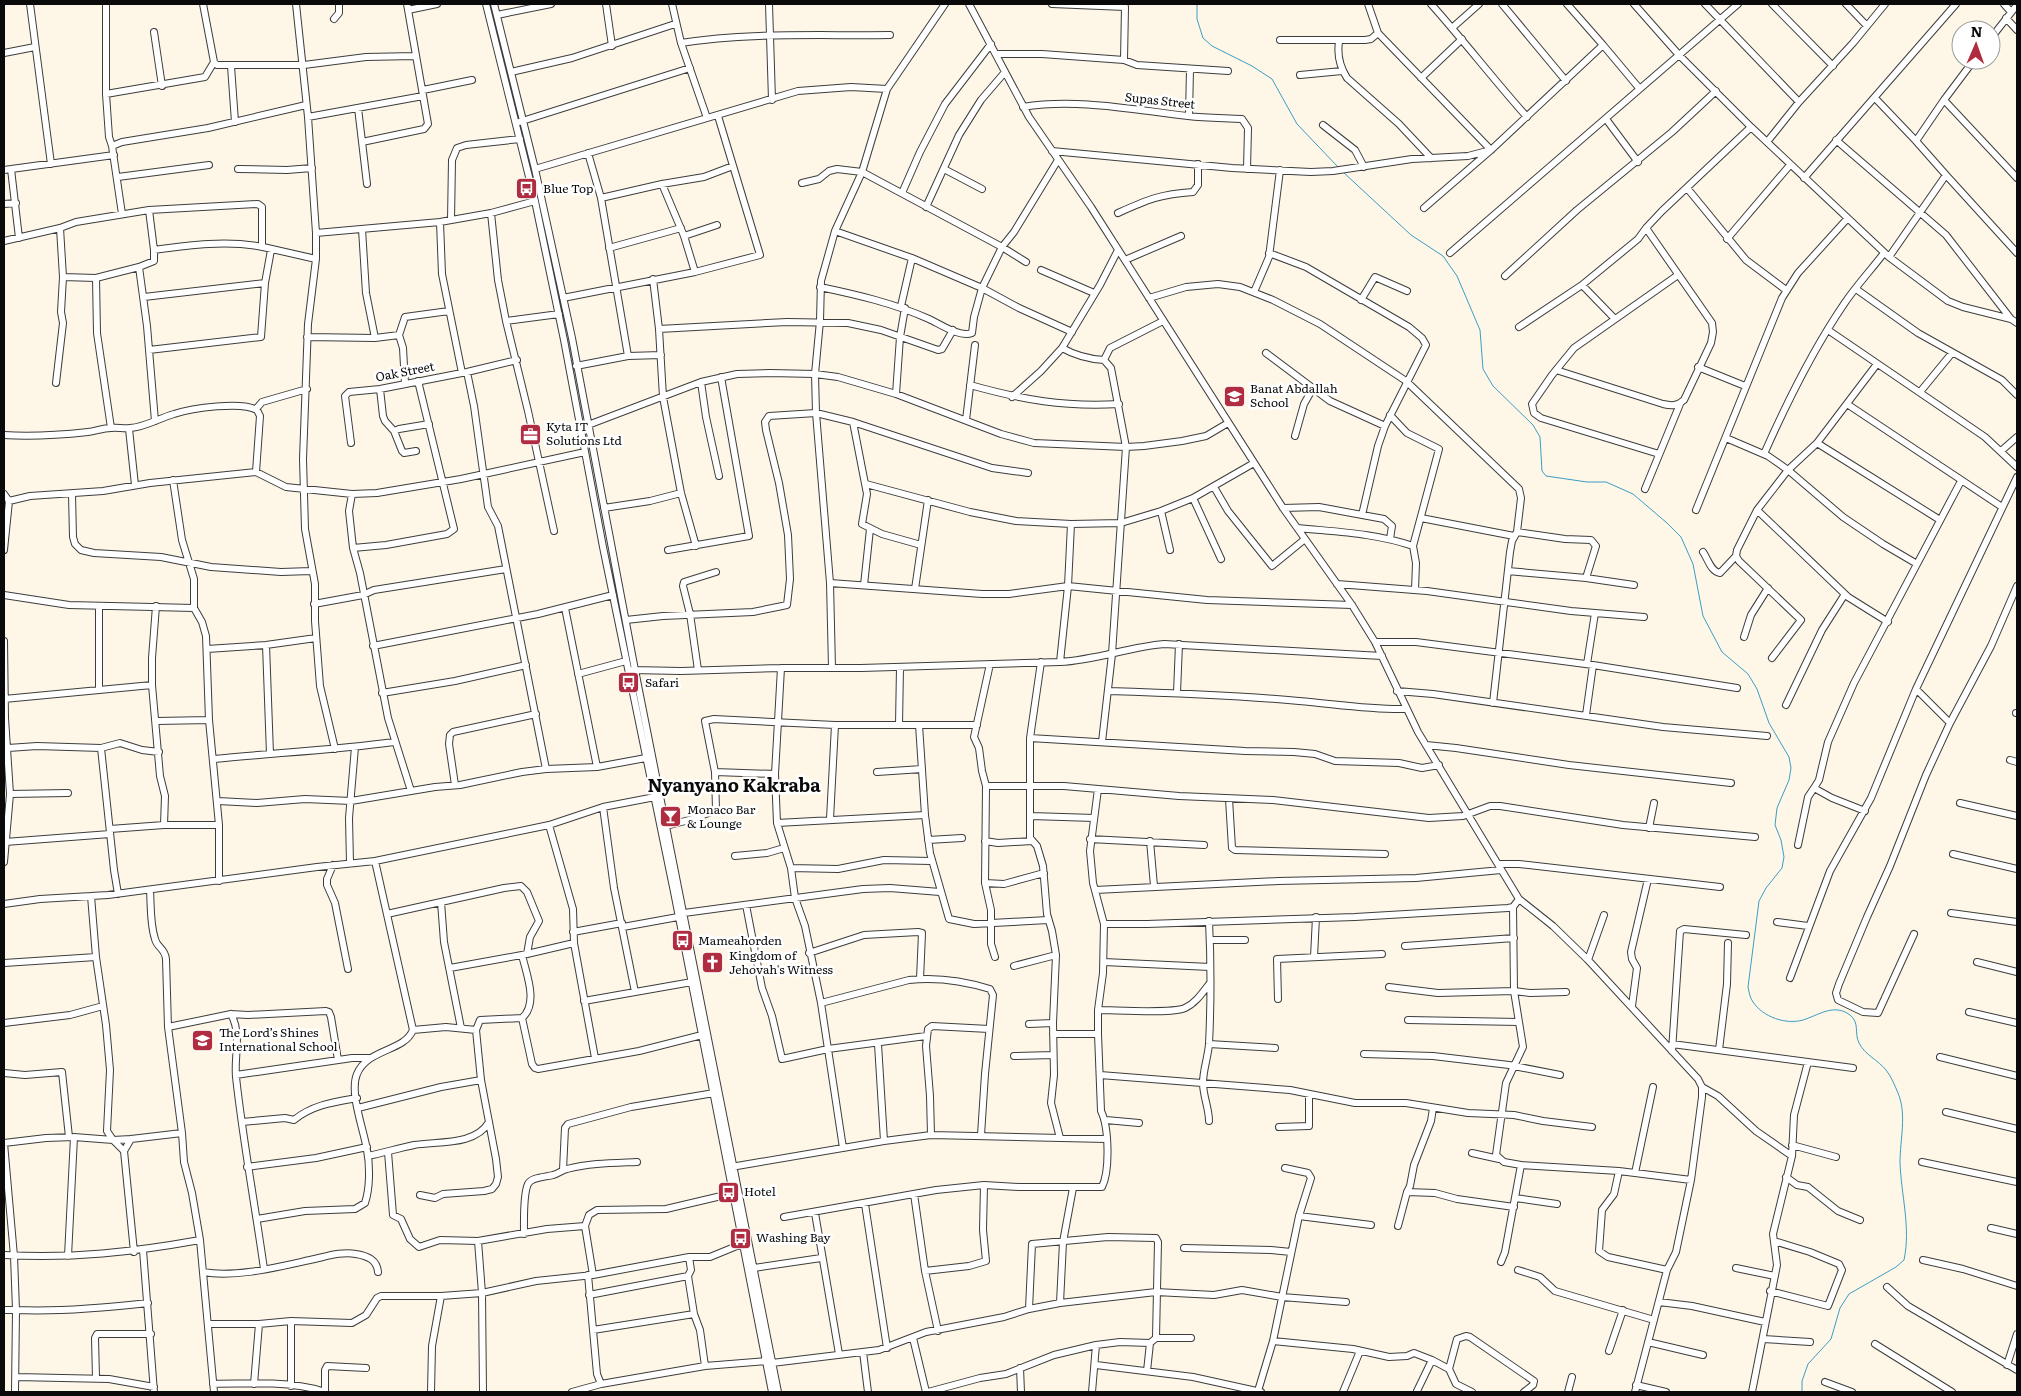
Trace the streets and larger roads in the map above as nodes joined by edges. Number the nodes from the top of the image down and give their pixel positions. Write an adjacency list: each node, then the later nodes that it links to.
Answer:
1 (30, 4): 52 (street)
2 (106, 4): 78 (street)
3 (203, 4): 58 (street)
4 (296, 4): 59 (street)
5 (339, 4): 34 (street)
6 (437, 4): 31 (street)
7 (486, 4): 94 (street)
8 (494, 4): 33 (street)
9 (551, 4): 33 (street)
10 (606, 4): 50 (street)
11 (672, 4): 36 (street)
12 (769, 4): 44 (street)
13 (945, 4): 75 (street)
14 (969, 4): 49 (street)
15 (1052, 4): 30 (street)
16 (1368, 4): 42 (street)
17 (1431, 4): 39 (street)
18 (1479, 4): 39 (street)
19 (1502, 4): 72 (street)
20 (1567, 4): 51 (street)
21 (1634, 4): 55 (street)
22 (1705, 4): 35 (street)
23 (1738, 4): 35 (street)
24 (1772, 4): 61 (street)
25 (1846, 4): 38 (street)
26 (1885, 4): 38 (street)
27 (1956, 4): 79 (street)
28 (2004, 4): 32 (street)
29 (2017, 5): 32 (street)
30 (1125, 6): 57 (street)
31 (408, 7): 56 (street)
32 (2008, 15): 37 (street); 40 (street)
33 (497, 16): 67 (street)
34 (334, 19)
35 (1720, 20): 55 (street); 82 (street)
36 (675, 24): 48 (street); 50 (street)
37 (2001, 24)
38 (1867, 26): 61 (street)
39 (1452, 28): 45 (street)
40 (2017, 30)
41 (154, 32): 73 (street)
42 (1378, 33): 47 (street); 70 (street)
43 (890, 35): 44 (street)
44 (770, 37): 48 (street); 80 (street)
45 (1462, 39): 70 (street); 89 (street)
46 (1280, 40): 47 (street)
47 (1339, 42): 66 (street)
48 (681, 43): 62 (street)
49 (991, 44): 54 (street); 133 (street)
50 (612, 46): 67 (street)
51 (1603, 46): 72 (street); 74 (street)
52 (35, 47): 53 (street); 110 (street)
53 (4, 53)
54 (996, 54): 57 (street); 68 (street)
55 (1679, 55): 74 (street); 76 (street)
56 (415, 56): 59 (street); 77 (street)
57 (1124, 60): 63 (street)
58 (214, 62): 60 (street); 73 (street)
59 (304, 65): 60 (street); 83 (street)
60 (231, 66): 93 (street)
61 (1833, 66): 82 (street)
62 (690, 68): 90 (street); 92 (street)
63 (1190, 69): 65 (street); 87 (street)
64 (1966, 70): 81 (street)
65 (1228, 71)
66 (1342, 71): 69 (street); 107 (street)
67 (511, 72): 92 (street)
68 (1005, 72): 84 (street); 119 (street)
69 (1300, 74)
70 (1421, 78): 103 (street)
71 (472, 80): 77 (street)
72 (1566, 81): 89 (street)
73 (162, 86): 78 (street)
74 (1639, 88): 91 (street)
75 (887, 89): 80 (street); 123 (street)
76 (1716, 91): 96 (street); 109 (street)
77 (423, 93): 85 (street); 100 (street)
78 (106, 94): 102 (street)
79 (1875, 98): 98 (street); 99 (street)
80 (772, 100): 86 (street)
81 (1944, 100): 99 (street); 127 (street)
82 (1799, 102): 101 (street)
83 (306, 105): 88 (street); 93 (street)
84 (1023, 107): 87 (street, Supas Street); 104 (street)
85 (358, 108): 88 (street); 100 (street)
86 (718, 116): 90 (street); 114 (street)
87 (1189, 116): 120 (street, Supas Street)
88 (308, 117): 116 (street)
89 (1527, 117): 103 (street)
90 (707, 118): 105 (street)
91 (1606, 119): 109 (street); 167 (street)
92 (523, 121): 94 (street); 118 (street)
93 (235, 122): 102 (street)
94 (516, 122): 97 (street)
95 (1323, 125): 115 (street)
96 (1750, 127): 101 (street); 131 (street)
97 (520, 139): 135 (street); 146 (street)
98 (1836, 140): 126 (street); 141 (street)
99 (1916, 141): 124 (street)
100 (362, 142): 129 (street)
101 (1767, 142): 113 (street)
102 (112, 146): 106 (street)
103 (1491, 150): 107 (street); 139 (street)
104 (1052, 152): 108 (street); 111 (street)
105 (588, 153): 118 (street); 134 (street)
106 (114, 155): 110 (street); 125 (street)
107 (1431, 158): 115 (street)
108 (1058, 160): 161 (street); 165 (street)
109 (1638, 162): 178 (street)
110 (51, 164): 121 (street)
111 (1198, 164): 120 (street); 142 (street)
112 (209, 165): 125 (street)
113 (1790, 165): 126 (street); 158 (street)
114 (733, 166): 130 (street); 176 (street)
115 (1364, 166): 122 (street)
116 (312, 168): 117 (street); 154 (street)
117 (238, 169)
118 (535, 169): 193 (street)
119 (944, 169): 132 (street); 138 (street)
120 (1247, 169): 122 (street)
121 (7, 170): 136 (street)
122 (1280, 170): 166 (street)
123 (862, 172): 128 (street); 133 (street); 153 (street)
124 (1946, 175): 141 (street); 168 (street)
125 (118, 177): 143 (street)
126 (1804, 178): 145 (street)
127 (2017, 178)
128 (802, 183)
129 (367, 184)
130 (662, 184): 134 (street); 150 (street)
131 (1687, 188): 151 (street); 158 (street)
132 (982, 189)
133 (902, 194): 138 (street)
134 (601, 198): 162 (street)
135 (535, 201): 144 (street); 198 (street)
136 (16, 203): 137 (street); 157 (street)
137 (4, 204)
138 (926, 207): 161 (street)
139 (1424, 208)
140 (149, 210): 143 (street); 160 (street); 163 (street)
141 (1920, 212): 169 (street); 200 (street)
142 (1118, 213)
143 (122, 214): 149 (street)
144 (491, 214): 146 (street); 201 (street)
145 (1847, 219): 169 (street); 188 (street)
146 (451, 220): 147 (street)
147 (440, 222): 152 (street); 197 (street)
148 (717, 225): 155 (street)
149 (60, 228): 157 (street); 179 (street)
150 (681, 228): 155 (street); 162 (street)
151 (1646, 228): 177 (street); 183 (street)
152 (362, 229): 154 (street); 213 (street)
153 (836, 231): 170 (street); 185 (street)
154 (316, 233): 171 (street)
155 (684, 236): 176 (street)
156 (1181, 236): 172 (street)
157 (20, 238): 159 (street)
158 (1728, 238): 188 (street)
159 (4, 240)
160 (262, 247): 163 (street); 164 (street)
161 (1002, 247): 173 (street); 186 (street)
162 (609, 248): 184 (street)
163 (154, 250): 174 (street)
164 (271, 250): 171 (street); 182 (street)
165 (1118, 250): 172 (street); 191 (street)
166 (1269, 253): 190 (street); 195 (street)
167 (1450, 253)
168 (2017, 253)
169 (1886, 255): 187 (street); 200 (street)
170 (912, 258): 186 (street); 196 (street)
171 (316, 259): 211 (street)
172 (1125, 260): 194 (street)
173 (1026, 262)
174 (139, 268): 180 (street); 192 (street)
175 (1041, 270): 191 (street)
176 (695, 272): 181 (street)
177 (1678, 275): 199 (street); 227 (street)
178 (1505, 276)
179 (63, 277): 180 (street); 235 (street)
180 (96, 278): 260 (street)
181 (654, 279): 184 (street); 206 (street)
182 (265, 283): 192 (street); 218 (street)
183 (1582, 285): 199 (street); 205 (street)
184 (616, 287): 193 (street); 222 (street)
185 (820, 287): 196 (street); 202 (street)
186 (982, 288): 207 (street); 209 (street)
187 (1856, 289): 208 (street); 221 (street)
188 (1786, 290): 238 (street)
189 (1407, 291): 195 (street)
190 (1254, 292): 194 (street); 234 (street)
191 (1094, 293): 209 (street)
192 (144, 297): 218 (street)
193 (563, 298): 214 (street)
194 (1149, 298): 203 (street)
195 (1361, 300): 234 (street)
196 (903, 307): 207 (street); 212 (street)
197 (449, 311): 210 (street); 229 (street)
198 (559, 314): 201 (street); 215 (street)
199 (1615, 319): 228 (street)
200 (2011, 319): 204 (street)
201 (506, 321): 223 (street)
202 (820, 321): 206 (street); 212 (street); 230 (street)
203 (1163, 321): 224 (street); 256 (street)
204 (2017, 323)
205 (1518, 326)
206 (660, 329): 220 (street)
207 (953, 330): 212 (street)
208 (1828, 330): 225 (street); 274 (street)
209 (1072, 332): 217 (street)
210 (399, 334): 213 (street); 236 (street)
211 (308, 337): 213 (street); 239 (street)
212 (900, 337): 243 (street)
213 (375, 338)
214 (572, 338): 215 (street); 226 (street)
215 (564, 340): 272 (street)
216 (975, 345): 237 (street)
217 (1062, 348): 224 (street); 246 (street)
218 (149, 350): 254 (street)
219 (1266, 353): 240 (street)
220 (661, 354): 222 (street); 245 (street)
221 (1952, 354): 242 (street); 244 (street)
222 (628, 356): 226 (street)
223 (516, 360): 229 (street, Oak Street); 275 (street)
224 (1104, 360): 247 (street)
225 (1877, 364): 242 (street); 249 (street)
226 (576, 366): 258 (street)
227 (1698, 367): 238 (street); 248 (street)
228 (1556, 370): 248 (street); 273 (street)
229 (464, 373): 232 (street, Oak Street); 281 (street)
230 (815, 374): 231 (street); 243 (street); 251 (street)
231 (721, 377): 233 (street); 318 (street)
232 (418, 381): 236 (street, Oak Street); 257 (street)
233 (701, 382): 245 (street); 282 (street)
234 (1406, 382): 252 (street); 314 (street)
235 (56, 383)
236 (405, 384): 241 (street, Oak Street)
237 (970, 385): 246 (street); 253 (street)
238 (1745, 386): 266 (street)
239 (306, 388): 250 (street); 290 (street)
240 (1313, 388): 259 (street); 264 (street)
241 (380, 389): 262 (street); 267 (street, Oak Street)
242 (1920, 392): 271 (street)
243 (896, 394): 253 (street)
244 (2017, 395)
245 (663, 397): 258 (street); 292 (street)
246 (1012, 397): 247 (street)
247 (1119, 404): 269 (street)
248 (1680, 404): 273 (street)
249 (1847, 404): 268 (street); 285 (street)
250 (256, 409): 254 (street); 279 (street)
251 (816, 413): 255 (street); 334 (street); 356 (street)
252 (1390, 415): 259 (street); 307 (street)
253 (966, 420): 269 (street)
254 (154, 421): 261 (street)
255 (853, 422): 280 (street); 287 (street)
256 (1228, 423): 269 (street); 276 (street)
257 (429, 424): 262 (street); 286 (street)
258 (588, 425): 300 (street)
259 (1385, 426): 305 (street)
260 (110, 428): 261 (street); 263 (street)
261 (129, 429): 288 (street)
262 (394, 432): 270 (street)
263 (4, 435)
264 (1295, 436)
265 (2017, 437): 271 (street)
266 (1726, 438): 274 (street); 302 (street)
267 (351, 443)
268 (1817, 443): 278 (street); 308 (street)
269 (1126, 447): 310 (street)
270 (416, 451)
271 (2001, 451): 277 (street)
272 (585, 452): 275 (street); 347 (street)
273 (1659, 454): 291 (street)
274 (1764, 454): 278 (street)
275 (539, 461): 281 (street); 313 (street)
276 (1254, 463): 289 (street); 301 (street)
277 (2017, 467)
278 (1788, 470): 303 (street); 328 (street)
279 (256, 472): 284 (street); 290 (street)
280 (1028, 473)
281 (483, 474): 286 (street); 329 (street)
282 (718, 476)
283 (2017, 477): 299 (street)
284 (173, 480): 288 (street); 327 (street)
285 (1961, 481): 299 (street); 308 (street)
286 (442, 482): 295 (street); 320 (street)
287 (866, 484): 297 (street); 312 (street)
288 (135, 485): 294 (street)
289 (1214, 487): 296 (street); 315 (street)
290 (303, 488): 295 (street); 330 (street)
291 (1645, 489)
292 (681, 493): 300 (street); 318 (street)
293 (4, 494): 298 (street)
294 (72, 494): 298 (street); 327 (street)
295 (352, 494): 320 (street)
296 (1192, 498): 304 (street); 326 (street)
297 (928, 500): 309 (street); 317 (street)
298 (9, 501): 306 (street)
299 (2002, 507): 387 (street)
300 (604, 508): 359 (street)
301 (1283, 508): 305 (street); 311 (street)
302 (1696, 510)
303 (1757, 510): 325 (street); 344 (street)
304 (1161, 511): 310 (street); 323 (street)
305 (1362, 515): 316 (street)
306 (5, 516): 321 (street)
307 (1421, 518): 314 (street); 319 (street)
308 (1940, 520): 328 (street)
309 (1071, 524): 310 (street); 338 (street)
310 (1121, 524): 343 (street)
311 (1298, 528): 315 (street); 316 (street)
312 (870, 529): 317 (street); 336 (street)
313 (554, 531)
314 (1515, 534): 331 (street); 333 (street)
315 (1305, 539): 335 (street)
316 (1390, 539): 319 (street)
317 (921, 544): 341 (street)
318 (696, 546): 322 (street)
319 (1413, 546): 342 (street)
320 (353, 548): 346 (street)
321 (4, 550)
322 (668, 550)
323 (1170, 550)
324 (1703, 552): 325 (street)
325 (1736, 556): 340 (street)
326 (1221, 559)
327 (189, 561): 330 (street); 353 (street)
328 (1917, 564): 360 (street)
329 (506, 569): 346 (street); 357 (street)
330 (311, 571): 349 (street)
331 (1508, 571): 333 (street); 348 (street)
332 (716, 572): 356 (street)
333 (1586, 578): 337 (street)
334 (830, 583): 336 (street); 381 (street)
335 (1337, 584): 342 (street); 350 (street)
336 (864, 585): 341 (street)
337 (1634, 585)
338 (1068, 586): 341 (street); 343 (street); 375 (street)
339 (2017, 586): 402 (street)
340 (1768, 588): 361 (street); 372 (street)
341 (915, 589)
342 (1415, 590): 348 (street)
343 (1116, 591): 350 (street); 370 (street)
344 (1844, 594): 360 (street); 395 (street)
345 (4, 595): 351 (street)
346 (363, 595): 349 (street); 367 (street)
347 (613, 595): 354 (street); 373 (street)
348 (1505, 603): 355 (street); 369 (street)
349 (314, 604): 362 (street)
350 (1352, 605): 364 (street)
351 (99, 606): 352 (street); 388 (street)
352 (156, 606): 353 (street); 385 (street)
353 (194, 608): 368 (street)
354 (566, 608): 357 (street); 384 (street)
355 (1595, 613): 358 (street); 378 (street)
356 (690, 614): 359 (street); 383 (street)
357 (517, 617): 367 (street); 377 (street)
358 (1644, 617)
359 (626, 620): 382 (street)
360 (1888, 622): 433 (street)
361 (1744, 637)
362 (316, 638): 366 (street); 415 (street)
363 (4, 641): 393 (street)
364 (1375, 642): 369 (street); 371 (street)
365 (1179, 644): 370 (street); 371 (street); 392 (street)
366 (266, 645): 368 (street); 417 (street)
367 (373, 646): 391 (street)
368 (207, 649): 399 (street)
369 (1499, 653): 378 (street); 394 (street)
370 (1112, 654): 375 (street); 389 (street)
371 (1382, 656): 390 (street)
372 (1772, 658)
373 (626, 661): 382 (street); 384 (street)
374 (1041, 662): 375 (street); 376 (street); 408 (street)
375 (1060, 662)
376 (990, 664): 379 (street); 406 (street)
377 (526, 665): 391 (street); 397 (street)
378 (1590, 665): 386 (street); 398 (street)
379 (900, 667): 381 (street); 404 (street)
380 (781, 668): 381 (street); 383 (street); 401 (street)
381 (832, 668)
382 (632, 670): 383 (street); 418 (street); 456 (street)
383 (698, 670)
384 (578, 674): 423 (street)
385 (152, 686): 388 (street); 400 (street)
386 (1737, 688)
387 (1916, 689): 402 (street); 445 (street)
388 (99, 690): 393 (street)
389 (1108, 691): 392 (street); 410 (street)
390 (1397, 691): 394 (street); 396 (street)
391 (382, 693): 409 (street)
392 (1177, 693): 396 (street)
393 (5, 699): 411 (street)
394 (1493, 703): 398 (street)
395 (1786, 706)
396 (1406, 709): 412 (street)
397 (536, 714): 424 (street); 430 (street)
398 (1586, 715): 407 (street)
399 (209, 720): 400 (street); 419 (street)
400 (157, 722): 416 (street)
401 (778, 723): 403 (street); 426 (street); 428 (street)
402 (1950, 723): 513 (street)
403 (835, 725): 404 (street); 451 (street)
404 (899, 725): 405 (street)
405 (920, 725): 406 (street); 425 (street)
406 (976, 725): 431 (street)
407 (1767, 736)
408 (1030, 738): 410 (street); 432 (street)
409 (394, 742): 413 (street); 435 (street)
410 (1102, 742): 422 (street)
411 (6, 744): 414 (street); 437 (street)
412 (1426, 746): 422 (street); 429 (street)
413 (356, 747): 415 (street); 441 (street)
414 (101, 748): 416 (street); 458 (street)
415 (335, 749): 417 (street)
416 (159, 752): 453 (street)
417 (270, 754): 419 (street)
418 (646, 758): 423 (street); 438 (street)
419 (214, 759): 440 (street)
420 (2010, 760): 421 (street)
421 (2017, 762)
422 (1439, 765): 446 (street)
423 (597, 767): 424 (street)
424 (546, 769): 430 (street)
425 (922, 769): 427 (street); 447 (street)
426 (715, 772): 428 (street); 456 (street)
427 (877, 772)
428 (775, 774): 452 (street)
429 (1730, 783)
430 (455, 785): 435 (street)
431 (986, 786): 432 (street); 463 (street)
432 (1030, 786): 434 (street); 448 (street)
433 (1814, 788): 445 (street); 468 (street)
434 (1098, 789): 439 (street); 450 (street)
435 (411, 790): 441 (street)
436 (68, 792): 437 (street)
437 (10, 794): 466 (street)
438 (655, 797): 444 (street); 501 (street)
439 (1229, 799): 446 (street); 471 (street)
440 (218, 801): 441 (street); 454 (street)
441 (350, 801): 477 (street)
442 (1654, 803): 457 (street)
443 (1960, 803): 449 (street)
444 (603, 807): 455 (street); 510 (street)
445 (1865, 811): 511 (street)
446 (1468, 814): 457 (street); 479 (street)
447 (925, 815): 451 (street); 462 (street)
448 (1031, 816): 450 (street); 464 (street)
449 (2017, 816)
450 (1094, 818): 461 (street)
451 (830, 819): 452 (street)
452 (778, 823): 469 (street)
453 (164, 825): 454 (street); 458 (street)
454 (220, 825): 484 (street)
455 (549, 825): 474 (street); 512 (street)
456 (666, 826): 501 (street)
457 (1649, 828): 459 (street)
458 (110, 832): 466 (street); 491 (street)
459 (1755, 837)
460 (962, 838): 462 (street)
461 (1090, 839): 465 (street); 489 (street)
462 (928, 840): 475 (street)
463 (985, 841): 464 (street); 485 (street)
464 (1032, 841): 482 (street)
465 (1150, 841): 467 (street); 486 (street)
466 (5, 842): 470 (street)
467 (1204, 845)
468 (1798, 845)
469 (784, 848): 473 (street); 480 (street)
470 (4, 852): 476 (street)
471 (1385, 854)
472 (1953, 854): 481 (street)
473 (735, 856)
474 (375, 861): 477 (street); 500 (street)
475 (931, 861): 480 (street); 490 (street)
476 (4, 862)
477 (350, 863): 478 (street)
478 (333, 865): 484 (street); 534 (street)
479 (1499, 867): 483 (street); 486 (street); 494 (street)
480 (791, 868): 493 (street)
481 (2017, 869)
482 (1044, 873): 485 (street); 504 (street)
483 (1648, 878): 487 (street); 549 (street)
484 (219, 881): 488 (street)
485 (986, 882): 508 (street)
486 (1154, 886): 489 (street)
487 (1720, 887)
488 (150, 890): 491 (street); 560 (street)
489 (1095, 890): 509 (street)
490 (940, 892): 493 (street); 508 (street)
491 (118, 894): 492 (street)
492 (92, 896): 496 (street); 525 (street)
493 (795, 898): 497 (street); 521 (street)
494 (1519, 899): 498 (street); 528 (street)
495 (441, 902): 500 (street); 522 (street); 535 (street)
496 (4, 904)
497 (746, 905): 501 (street); 573 (street)
498 (1513, 907): 503 (street); 515 (street)
499 (1951, 913): 507 (street)
500 (388, 914): 563 (street)
501 (681, 915): 510 (street); 539 (street); 637 (street)
502 (1604, 915): 528 (street)
503 (1316, 917): 505 (street); 527 (street)
504 (1048, 920): 508 (street); 524 (street)
505 (1209, 921): 509 (street); 516 (street)
506 (1777, 922): 511 (street)
507 (2017, 922)
508 (989, 924): 526 (street)
509 (1104, 924): 529 (street)
510 (622, 925): 512 (street); 543 (street)
511 (1808, 926): 537 (street)
512 (573, 932): 518 (street)
513 (1914, 934)
514 (1746, 935): 571 (street)
515 (1514, 938): 520 (street); 542 (street)
516 (1210, 940): 517 (street); 533 (street)
517 (1245, 940)
518 (574, 943): 522 (street); 546 (street)
519 (1728, 943): 574 (street)
520 (1405, 946)
521 (809, 953): 538 (street); 547 (street)
522 (525, 954): 535 (street); 553 (street)
523 (1382, 954): 527 (street)
524 (1056, 955): 532 (street); 557 (street)
525 (96, 956): 531 (street); 548 (street)
526 (995, 957)
527 (1314, 957): 545 (street)
528 (1588, 960): 549 (street)
529 (1104, 962): 533 (street); 550 (street)
530 (1977, 962): 536 (street)
531 (4, 963)
532 (1014, 966)
533 (1210, 967): 540 (street)
534 (348, 968)
535 (450, 968): 561 (street)
536 (2017, 972)
537 (1790, 978)
538 (920, 979): 547 (street); 562 (street)
539 (692, 982): 543 (street); 567 (street)
540 (1210, 983): 550 (street); 570 (street)
541 (1389, 987): 542 (street)
542 (1514, 991): 544 (street); 555 (street)
543 (635, 992): 546 (street)
544 (1566, 992)
545 (1278, 999)
546 (584, 1001): 580 (street)
547 (821, 1003): 573 (street)
548 (103, 1006): 556 (street); 609 (street)
549 (1632, 1006): 571 (street)
550 (1098, 1010): 566 (street)
551 (1969, 1012): 558 (street)
552 (231, 1014): 560 (street); 581 (street); 587 (street)
553 (522, 1018): 564 (street); 580 (street)
554 (1408, 1020): 555 (street)
555 (1519, 1022): 583 (street)
556 (4, 1023)
557 (1053, 1023): 559 (street); 565 (street)
558 (2017, 1023)
559 (1030, 1024)
560 (168, 1027): 611 (street)
561 (462, 1028): 563 (street); 564 (street)
562 (989, 1029): 568 (street); 614 (street)
563 (413, 1030): 579 (street)
564 (476, 1030): 590 (street)
565 (1053, 1034): 566 (street); 576 (street)
566 (1098, 1034): 588 (street)
567 (702, 1035): 580 (street); 594 (street)
568 (926, 1036): 569 (street); 613 (street)
569 (878, 1044): 573 (street); 621 (street)
570 (1209, 1044): 572 (street); 591 (street)
571 (1672, 1047): 574 (street); 593 (street)
572 (1275, 1048)
573 (828, 1049): 625 (street)
574 (1719, 1050): 582 (street)
575 (1364, 1054): 583 (street)
576 (1053, 1055): 577 (street); 616 (street)
577 (1014, 1056)
578 (1940, 1057): 589 (street)
579 (369, 1058): 581 (street); 596 (street)
580 (594, 1058)
581 (338, 1060): 587 (street)
582 (1808, 1062): 584 (street); 623 (street)
583 (1513, 1067): 586 (street); 600 (street)
584 (1853, 1068)
585 (4, 1074): 615 (street)
586 (1560, 1074)
587 (236, 1075): 603 (street)
588 (1100, 1075): 591 (street); 601 (street)
589 (2017, 1076)
590 (481, 1080): 597 (street); 604 (street)
591 (1203, 1083): 595 (street); 602 (street)
592 (1653, 1087): 641 (street)
593 (1702, 1087): 630 (street); 643 (street)
594 (714, 1093): 637 (street); 639 (street)
595 (1309, 1094): 598 (street); 606 (street)
596 (356, 1098): 597 (street); 603 (street)
597 (358, 1108): 624 (street)
598 (1433, 1108): 600 (street); 647 (street)
599 (1946, 1112): 608 (street)
600 (1502, 1114): 607 (street); 632 (street)
601 (1106, 1120): 605 (street); 619 (street)
602 (1209, 1121)
603 (242, 1122): 636 (street)
604 (489, 1122): 610 (street); 612 (street)
605 (1139, 1122)
606 (1279, 1127)
607 (1592, 1127)
608 (2017, 1129)
609 (107, 1131): 617 (street); 620 (street)
610 (484, 1131): 612 (street); 627 (street)
611 (182, 1133): 618 (street); 666 (street)
612 (491, 1134): 649 (street)
613 (931, 1135): 614 (street); 621 (street)
614 (981, 1135): 616 (street)
615 (71, 1137): 617 (street); 622 (street); 677 (street)
616 (1060, 1138): 619 (street)
617 (96, 1139): 620 (street)
618 (131, 1139): 620 (street); 626 (street)
619 (1107, 1139): 646 (street)
620 (113, 1140): 626 (street)
621 (884, 1141): 625 (street)
622 (4, 1143): 676 (street)
623 (1792, 1145): 630 (street); 631 (street)
624 (367, 1147): 629 (street); 636 (street)
625 (843, 1148): 637 (street)
626 (124, 1151): 673 (street)
627 (388, 1152): 629 (street); 667 (street)
628 (1472, 1153): 632 (street)
629 (368, 1156): 658 (street)
630 (1792, 1156): 642 (street)
631 (1836, 1157)
632 (1499, 1159): 635 (street)
633 (637, 1162): 639 (street)
634 (1922, 1162): 644 (street)
635 (1521, 1166): 640 (street); 651 (street)
636 (247, 1167): 658 (street)
637 (732, 1167): 648 (street); 682 (street)
638 (1284, 1168): 656 (street)
639 (563, 1170): 664 (street)
640 (1619, 1171): 641 (street); 686 (street)
641 (1635, 1173): 643 (street)
642 (1786, 1177): 659 (street); 668 (street)
643 (1691, 1180): 686 (street)
644 (2017, 1182)
645 (984, 1185): 646 (street); 650 (street); 687 (street)
646 (1074, 1188): 669 (street)
647 (1407, 1192): 654 (street); 662 (street)
648 (734, 1193): 661 (street); 670 (street)
649 (420, 1194)
650 (914, 1194): 652 (street); 687 (street)
651 (1516, 1198): 653 (street); 654 (street)
652 (865, 1204): 655 (street); 730 (street)
653 (1557, 1204)
654 (1514, 1207): 681 (street)
655 (815, 1213): 657 (street); 679 (street)
656 (1299, 1216): 660 (street); 674 (street)
657 (784, 1217)
658 (257, 1219): 684 (street)
659 (1860, 1220)
660 (1371, 1225)
661 (585, 1226): 664 (street); 690 (street)
662 (1398, 1226)
663 (1991, 1228): 665 (street)
664 (524, 1234): 667 (street)
665 (2017, 1234)
666 (200, 1240): 672 (street); 688 (street)
667 (478, 1240): 697 (street)
668 (1774, 1241): 692 (street); 695 (street)
669 (1064, 1242): 696 (street); 705 (street); 706 (street)
670 (744, 1243): 678 (street); 737 (street)
671 (1184, 1248): 674 (street)
672 (143, 1250): 673 (street); 704 (street)
673 (134, 1252): 677 (street)
674 (1291, 1252): 700 (street)
675 (4, 1255): 676 (street)
676 (14, 1256): 677 (street); 701 (street)
677 (68, 1256)
678 (689, 1257): 690 (street); 691 (street)
679 (821, 1258): 682 (street); 734 (street)
680 (1923, 1260): 693 (street)
681 (1501, 1262)
682 (754, 1268): 737 (street)
683 (1736, 1268): 692 (street)
684 (264, 1269): 688 (street); 689 (street)
685 (1518, 1270): 709 (street)
686 (1667, 1270): 703 (street)
687 (925, 1271): 717 (street)
688 (203, 1272): 714 (street)
689 (378, 1272)
690 (590, 1275): 697 (street); 698 (street)
691 (688, 1276): 698 (street); 710 (street)
692 (1775, 1276): 695 (street)
693 (2017, 1286)
694 (1887, 1288): 738 (street)
695 (1770, 1291): 713 (street)
696 (1156, 1292): 700 (street); 705 (street); 721 (street)
697 (482, 1293): 699 (street); 762 (street)
698 (589, 1295): 716 (street)
699 (441, 1296): 712 (street); 761 (street)
700 (1282, 1297): 702 (street); 724 (street)
701 (16, 1301): 707 (street); 708 (street)
702 (1346, 1302)
703 (1659, 1302): 711 (street); 713 (street)
704 (148, 1303): 708 (street); 718 (street)
705 (1060, 1303): 706 (street)
706 (1029, 1309): 717 (street)
707 (4, 1310): 708 (street)
708 (16, 1310): 746 (street)
709 (1623, 1310): 711 (street); 732 (street)
710 (694, 1314): 716 (street); 740 (street)
711 (1654, 1320): 725 (street)
712 (291, 1321): 715 (street); 753 (street)
713 (1765, 1322): 723 (street)
714 (208, 1324): 715 (street); 750 (street)
715 (259, 1324): 751 (street)
716 (593, 1330): 752 (street)
717 (938, 1331): 720 (street)
718 (151, 1334): 748 (street); 756 (street)
719 (2017, 1334): 738 (street)
720 (913, 1338): 730 (street); 767 (street)
721 (1156, 1338): 722 (street); 727 (street)
722 (1191, 1338)
723 (1763, 1339): 726 (street); 776 (street)
724 (1273, 1341): 731 (street); 770 (street)
725 (1648, 1342): 735 (street); 755 (street)
726 (1810, 1342)
727 (1150, 1343): 729 (street); 745 (street)
728 (1875, 1344): 778 (street)
729 (1096, 1345): 739 (street); 742 (street)
730 (887, 1348): 733 (street)
731 (1360, 1351): 736 (street); 771 (street)
732 (1609, 1351)
733 (863, 1352): 734 (street); 766 (street)
734 (839, 1354): 737 (street)
735 (1704, 1355)
736 (1432, 1360): 743 (street); 757 (street)
737 (769, 1362): 740 (street); 764 (street); 765 (street)
738 (2007, 1364): 744 (street)
739 (1096, 1365): 745 (street); 769 (street)
740 (705, 1366): 752 (street)
741 (366, 1368): 760 (street)
742 (1020, 1368): 767 (street); 768 (street)
743 (1449, 1369): 772 (street); 773 (street)
744 (2017, 1370)
745 (1147, 1371): 754 (street)
746 (16, 1377): 748 (street); 758 (street)
747 (1572, 1377): 774 (street)
748 (96, 1378): 756 (street)
749 (1825, 1382): 777 (street)
750 (213, 1384): 751 (street); 759 (street)
751 (254, 1384): 753 (street)
752 (601, 1384): 763 (street)
753 (291, 1386): 760 (street)
754 (1241, 1389): 770 (street)
755 (1635, 1389): 775 (street)
756 (154, 1390)
757 (1417, 1391)
758 (15, 1392)
759 (214, 1392)
760 (325, 1392)
761 (431, 1392)
762 (483, 1392)
763 (572, 1392)
764 (772, 1392)
765 (778, 1392)
766 (868, 1392)
767 (927, 1392)
768 (1021, 1392)
769 (1092, 1392)
770 (1259, 1392)
771 (1342, 1392)
772 (1472, 1392)
773 (1524, 1392)
774 (1568, 1392)
775 (1666, 1392)
776 (1752, 1392)
777 (1852, 1392)
778 (1952, 1392)

